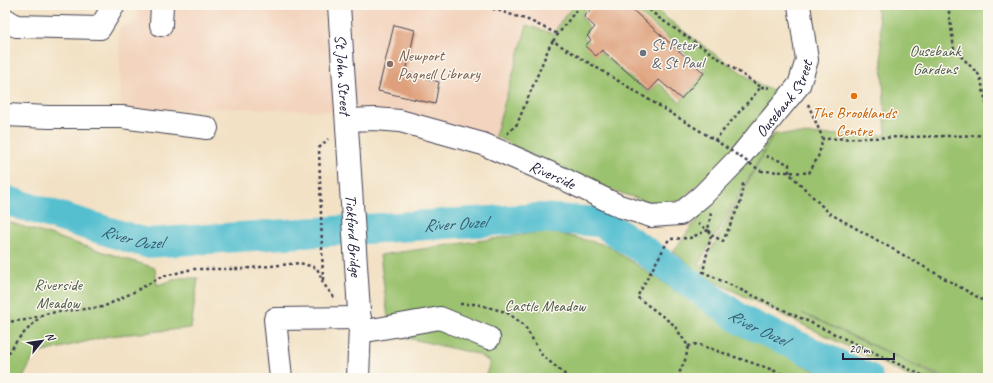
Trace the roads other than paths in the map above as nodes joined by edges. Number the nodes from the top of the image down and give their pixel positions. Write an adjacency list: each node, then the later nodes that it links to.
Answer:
1 (114, 5): 4 (street)
2 (339, 5): 6 (street, St John Street)
3 (798, 5): 9 (street, Ousebank Street)
4 (5, 19)
5 (5, 115): 7 (street)
6 (347, 120): 8 (street, St John Street); 9 (street, Riverside)
7 (207, 128)
8 (348, 145): 10 (street, Tickford Bridge)
9 (744, 165)
10 (360, 326): 11 (street); 12 (street); 13 (street, Tickford Bridge)
11 (489, 338)
12 (281, 378)
13 (358, 378)

